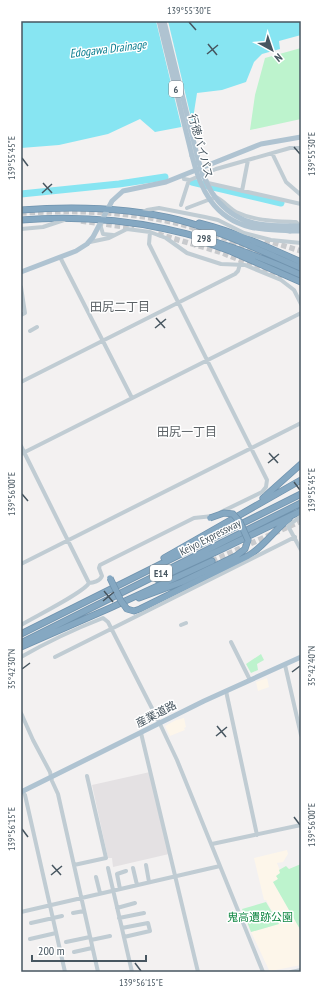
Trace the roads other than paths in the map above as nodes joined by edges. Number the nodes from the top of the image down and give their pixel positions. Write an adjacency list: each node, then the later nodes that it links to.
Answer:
1 (160, 21): 26 (main road, 行徳バイパス / 6, bridge)
2 (164, 21): 26 (main road, 行徳バイパス / 6, bridge)
3 (301, 137): 8 (main road)
4 (301, 148): 5 (street)
5 (272, 153): 6 (street); 11 (street)
6 (248, 160): 7 (street); 10 (street)
7 (202, 174): 9 (street); 10 (street); 12 (street)
8 (183, 176): 9 (street); 16 (main road)
9 (189, 180): 14 (street)
10 (242, 191): 13 (street)
11 (301, 195)
12 (212, 198): 15 (street); 24 (street)
13 (301, 204)
14 (181, 205)
15 (187, 208)
16 (108, 209): 17 (highway, 298); 18 (highway, 298); 22 (main road)
17 (21, 210)
18 (141, 213): 21 (highway, 298); 30 (street)
19 (74, 218): 20 (highway, 298); 22 (highway, 298); 25 (street)
20 (21, 220)
21 (179, 220): 32 (highway, 298); 34 (highway, 298)
22 (101, 222): 23 (highway, 298); 28 (street); 29 (main road)
23 (160, 227): 36 (highway, 298); 37 (highway, 298)
24 (301, 228): 26 (main road, 行徳バイパス / 6)
25 (21, 229)
26 (290, 229)
27 (150, 232): 28 (street); 33 (street); 39 (street)
28 (114, 235): 29 (street)
29 (90, 242): 31 (main road)
30 (301, 243)
31 (60, 257): 35 (main road); 45 (street)
32 (301, 262)
33 (240, 264): 39 (street); 40 (street)
34 (301, 268)
35 (21, 272)
36 (301, 275)
37 (301, 282)
38 (21, 287): 42 (street)
39 (179, 303): 45 (street); 46 (street)
40 (301, 304)
41 (301, 314): 46 (street)
42 (21, 315)
43 (37, 327): 44 (street)
44 (30, 331)
45 (102, 340): 47 (street); 48 (street)
46 (207, 361): 48 (street); 51 (street)
47 (21, 382)
48 (132, 398): 52 (street)
49 (301, 423): 51 (street)
50 (21, 446): 52 (street)
51 (250, 449): 61 (street); 66 (street)
52 (23, 453): 61 (street)
53 (301, 464): 57 (highway)
54 (301, 480): 57 (highway)
55 (301, 494): 67 (highway, Keiyo Expressway / E14)
56 (301, 503): 68 (highway, Keiyo Expressway / E14)
57 (252, 507): 67 (highway)
58 (299, 513): 60 (street); 65 (highway, bridge); 68 (highway)
59 (210, 518): 69 (highway, bridge)
60 (295, 537): 62 (street); 73 (street)
61 (68, 540): 64 (street); 66 (street)
62 (301, 550)
63 (212, 561): 69 (highway)
64 (21, 564)
65 (110, 578)
66 (89, 583): 71 (street)
67 (118, 585): 74 (highway, Keiyo Expressway / E14)
68 (108, 599): 76 (highway, Keiyo Expressway / E14)
69 (110, 608): 77 (highway)
70 (186, 623): 72 (street)
71 (21, 624)
72 (181, 625)
73 (112, 630): 78 (street); 80 (street); 85 (street)
74 (21, 634)
75 (231, 642): 82 (street)
76 (21, 643)
77 (21, 647)
78 (21, 657)
79 (301, 657): 81 (main road, 産業道路)
80 (55, 658)
81 (285, 665): 82 (main road, 産業道路); 87 (street)
82 (250, 680): 83 (main road, 産業道路)
83 (226, 691): 85 (main road, 産業道路); 92 (street)
84 (21, 713): 89 (street)
85 (160, 724): 86 (main road, 産業道路); 93 (street)
86 (141, 733): 89 (main road, 産業道路); 100 (street)
87 (301, 735)
88 (87, 776): 95 (street)
89 (51, 777): 90 (main road, 産業道路); 95 (street)
90 (22, 792): 109 (street)
91 (301, 825): 92 (street)
92 (257, 835): 93 (street)
93 (212, 844): 96 (street)
94 (146, 865): 102 (street)
95 (74, 866): 107 (street)
96 (220, 866): 100 (street); 133 (street)
97 (108, 868): 105 (street)
98 (133, 868): 103 (street)
99 (126, 871): 104 (street)
100 (176, 876): 102 (street); 132 (street)
101 (96, 877): 106 (street)
102 (149, 882): 103 (street)
103 (137, 885): 104 (street)
104 (120, 889): 105 (street)
105 (113, 890): 106 (street); 110 (street)
106 (100, 893): 107 (street)
107 (81, 898): 109 (street); 111 (street)
108 (135, 903): 110 (street)
109 (49, 905): 112 (street); 116 (street)
110 (117, 908): 117 (street)
111 (84, 911): 114 (street); 124 (street)
112 (21, 912)
113 (144, 913): 117 (street)
114 (73, 914)
115 (62, 916): 116 (street)
116 (52, 918): 118 (street); 120 (street)
117 (119, 918): 119 (street)
118 (31, 923)
119 (122, 928): 122 (street); 122 (street)
120 (56, 933): 123 (street); 129 (street)
121 (110, 936): 124 (street)
122 (124, 937): 131 (street)
123 (30, 939)
124 (90, 939): 125 (street); 126 (street)
125 (66, 942)
126 (92, 948): 127 (street); 130 (street)
127 (74, 952)
128 (301, 970): 134 (street)
129 (65, 972)
130 (98, 972)
131 (132, 972)
132 (198, 972)
133 (263, 972)
134 (291, 972)

